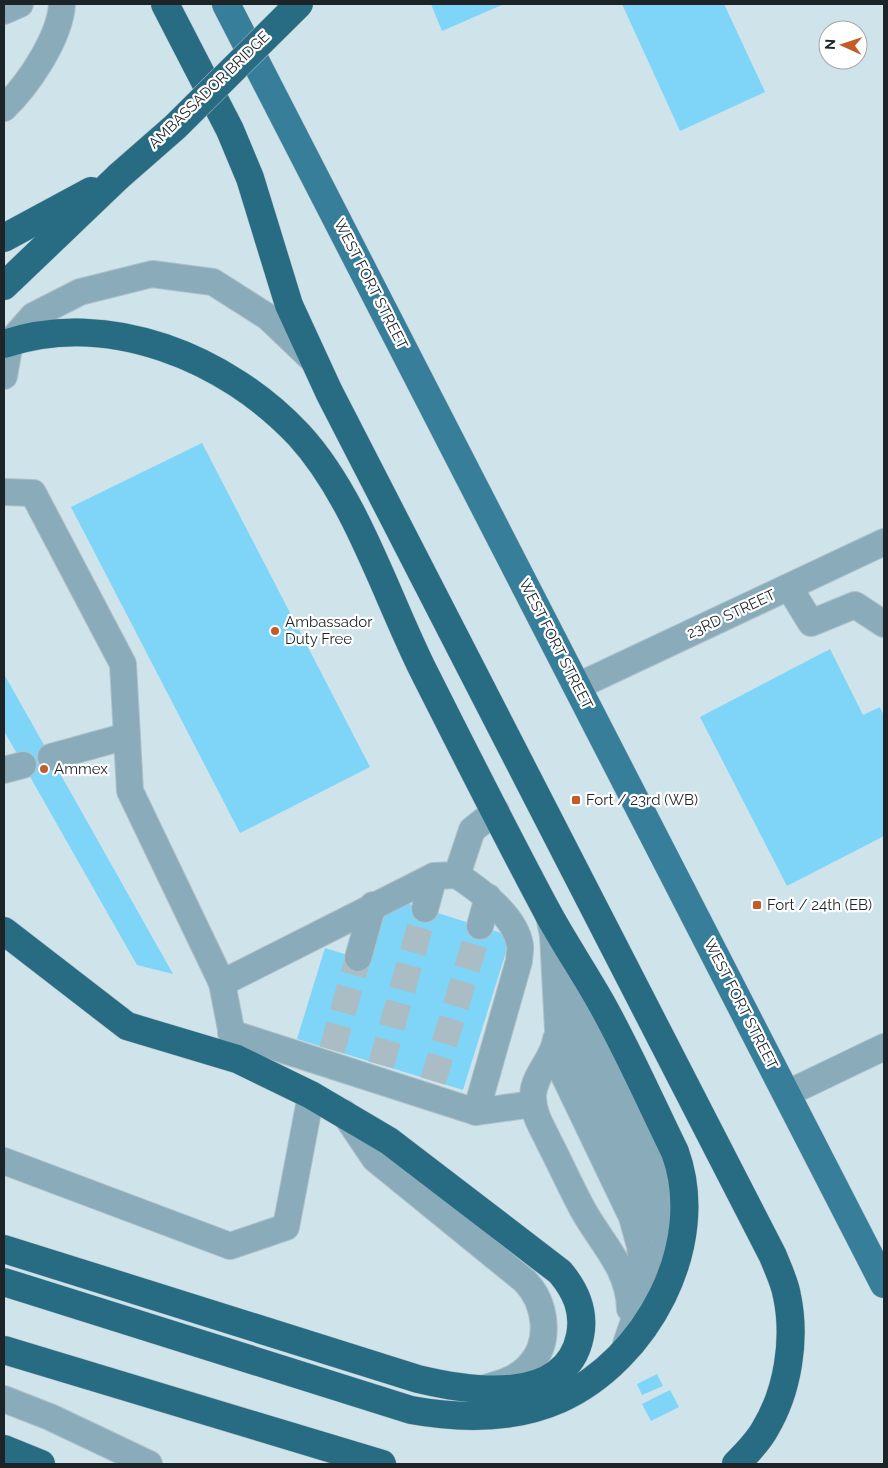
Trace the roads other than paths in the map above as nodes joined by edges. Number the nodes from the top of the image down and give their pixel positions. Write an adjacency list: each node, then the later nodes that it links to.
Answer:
1 (20, 4): 6 (street)
2 (62, 4): 7 (street)
3 (165, 4): 12 (highway)
4 (226, 4): 19 (main road, WEST FORT STREET)
5 (299, 4): 8 (highway, AMBASSADOR BRIDGE, bridge)
6 (4, 11)
7 (4, 108)
8 (119, 176): 9 (highway); 10 (highway)
9 (4, 238)
10 (4, 286)
11 (7, 343): 12 (street); 13 (street); 22 (highway)
12 (316, 363): 55 (highway)
13 (4, 376)
14 (4, 485): 15 (street)
15 (4, 492): 20 (street)
16 (884, 542): 17 (street, 23RD STREET)
17 (789, 587): 18 (street); 19 (street, 23RD STREET)
18 (884, 624)
19 (578, 686): 38 (main road, WEST FORT STREET)
20 (127, 736): 21 (street); 32 (street)
21 (51, 757)
22 (496, 811): 23 (street); 27 (highway)
23 (445, 875): 24 (street); 25 (street); 26 (street)
24 (488, 897): 28 (street); 40 (street)
25 (374, 905): 31 (street); 32 (street)
26 (425, 909)
27 (548, 913): 30 (street); 46 (highway)
28 (480, 926)
29 (4, 932): 35 (highway)
30 (554, 947): 33 (street); 46 (street)
31 (358, 958)
32 (222, 984): 35 (street)
33 (556, 1002): 34 (street); 46 (street)
34 (557, 1029): 39 (street); 48 (street)
35 (234, 1046): 37 (highway); 40 (street)
36 (884, 1047): 38 (street)
37 (311, 1094): 41 (highway); 42 (street)
38 (786, 1094): 45 (main road, WEST FORT STREET)
39 (533, 1104): 40 (street); 48 (street)
40 (476, 1112)
41 (344, 1113): 49 (street); 49 (highway)
42 (4, 1161)
43 (4, 1249): 49 (highway)
44 (4, 1282): 48 (highway)
45 (884, 1284)
46 (647, 1319): 48 (highway)
47 (4, 1350): 54 (highway)
48 (608, 1366)
49 (481, 1389)
50 (4, 1399): 53 (street)
51 (4, 1449): 52 (highway)
52 (41, 1464)
53 (149, 1464)
54 (382, 1464)
55 (736, 1464)

